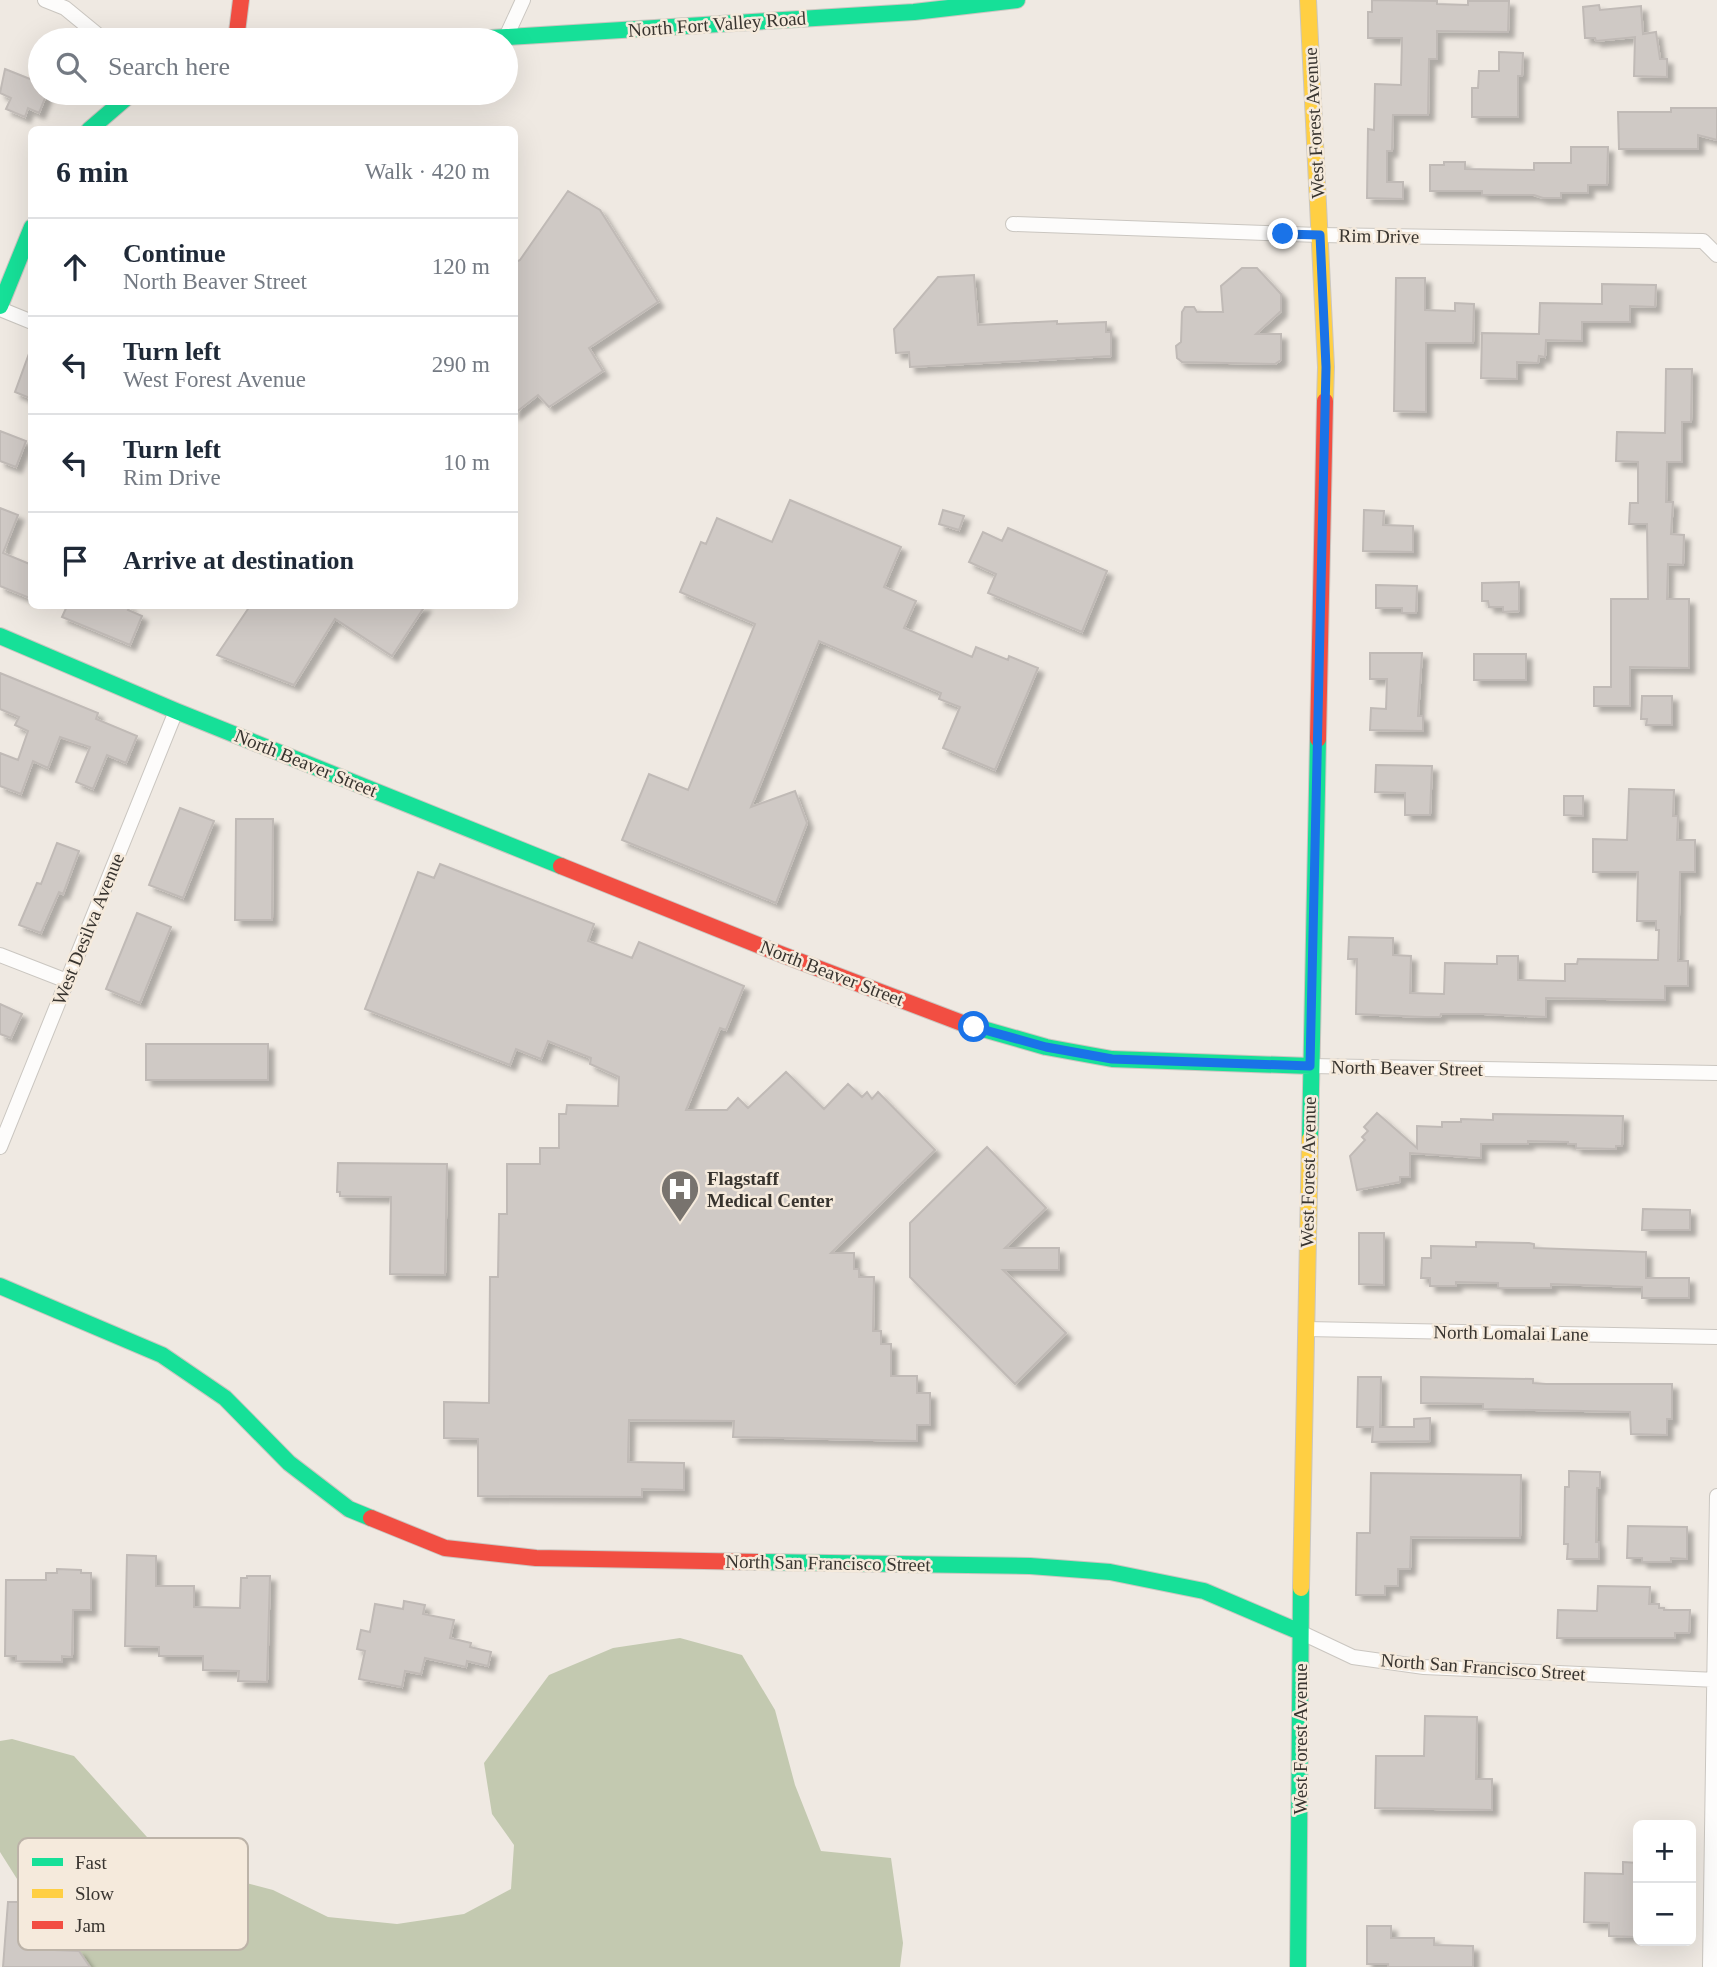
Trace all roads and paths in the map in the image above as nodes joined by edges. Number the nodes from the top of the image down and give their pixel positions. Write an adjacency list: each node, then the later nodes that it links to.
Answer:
1 (45, 0): 7 (street)
2 (241, 0): 8 (street)
3 (523, 0): 9 (street)
4 (1017, 0): 6 (street, North Fort Valley Road)
5 (1308, 0): 14 (street, West Forest Avenue)
6 (914, 6): 10 (street, North Fort Valley Road)
7 (89, 28)
8 (238, 28)
9 (510, 28)
10 (518, 36)
11 (117, 105): 12 (street)
12 (93, 126)
13 (1013, 224): 14 (street, Rim Drive)
14 (1320, 235): 16 (street, Rim Drive); 23 (street, West Forest Avenue)
15 (28, 238): 17 (street)
16 (1717, 255)
17 (0, 308): 18 (street)
18 (28, 320)
19 (0, 636): 20 (street, North Beaver Street)
20 (176, 711): 22 (street, West Desilva Avenue); 23 (street, North Beaver Street)
21 (0, 954): 22 (street)
22 (67, 981): 25 (street, West Desilva Avenue)
23 (1310, 1066): 24 (street, North Beaver Street); 27 (street, West Forest Avenue)
24 (1717, 1073)
25 (0, 1147)
26 (0, 1286): 30 (street, North San Francisco Street)
27 (1306, 1329): 28 (street, North Lomalai Lane); 30 (street, West Forest Avenue)
28 (1717, 1337)
29 (1717, 1496): 31 (street)
30 (1300, 1632): 31 (street, North San Francisco Street); 32 (street, West Forest Avenue)
31 (1715, 1680): 33 (street)
32 (1298, 1967)
33 (1710, 1967)

